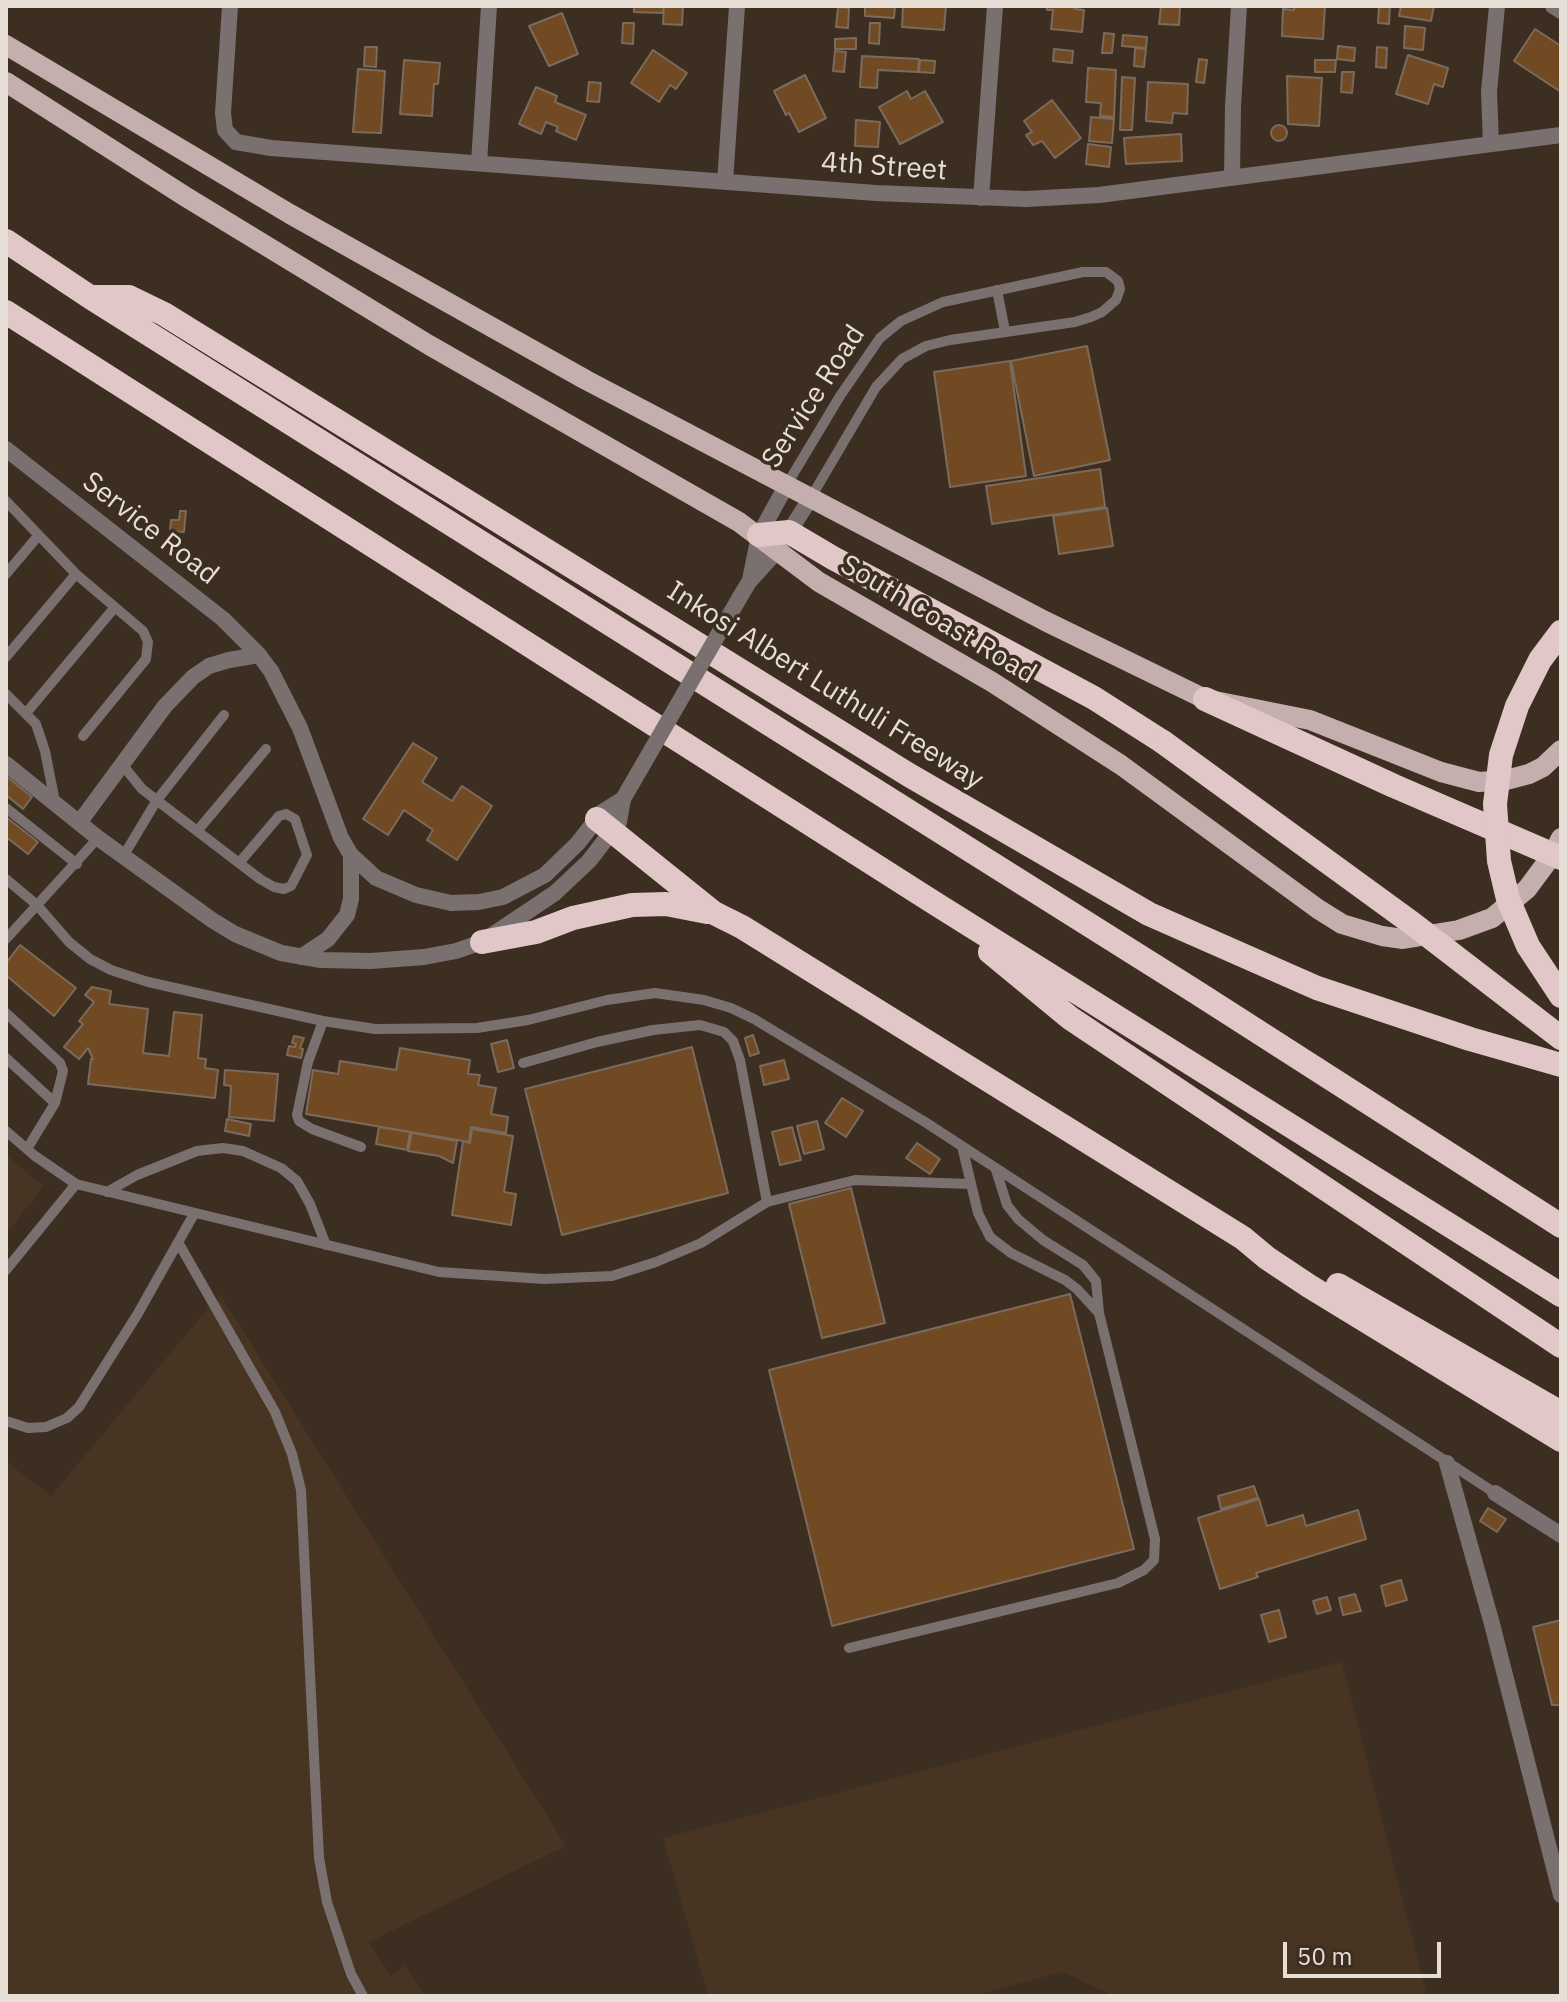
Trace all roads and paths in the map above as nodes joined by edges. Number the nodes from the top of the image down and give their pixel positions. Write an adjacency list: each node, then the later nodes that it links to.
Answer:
1 (230, 6): 13 (street, 4th Street)
2 (489, 6): 13 (street)
3 (737, 6): 15 (street)
4 (995, 6): 16 (street)
5 (1239, 6): 14 (street)
6 (1497, 6): 12 (street)
7 (1553, 6): 8 (street)
8 (1561, 11)
9 (6, 45): 23 (main road, South Coast Road)
10 (6, 82): 27 (main road, South Coast Road)
11 (1561, 135): 12 (street, 4th Street)
12 (1491, 144): 14 (street, 4th Street)
13 (479, 163): 15 (street, 4th Street)
14 (1232, 177): 16 (street, 4th Street)
15 (725, 182): 16 (street, 4th Street)
16 (981, 198)
17 (6, 241): 19 (highway)
18 (997, 290): 21 (lane); 21 (lane, Service Road); 23 (lane, Service Road)
19 (90, 297): 69 (highway, Inkosi Albert Luthuli Freeway); 81 (highway)
20 (6, 312): 57 (highway)
21 (1005, 331): 24 (lane, Service Road)
22 (6, 449): 33 (street, Service Road)
23 (786, 486): 24 (main road, South Coast Road); 27 (street, Service Road)
24 (810, 499): 27 (street, Service Road); 36 (main road, South Coast Road)
25 (6, 501): 26 (lane)
26 (38, 536): 28 (lane); 29 (lane)
27 (775, 539): 30 (street, Service Road); 30 (street, Service Road); 51 (main road, South Coast Road); 66 (highway, bridge)
28 (6, 574)
29 (76, 574): 31 (lane); 34 (lane)
30 (749, 582): 48 (street, Service Road, bridge)
31 (115, 607): 37 (lane); 39 (lane)
32 (1561, 632): 63 (highway, bridge)
33 (259, 655): 42 (street); 53 (street, Service Road)
34 (6, 657)
35 (6, 694): 37 (lane)
36 (1205, 699): 41 (main road, South Coast Road); 51 (highway)
37 (27, 712): 45 (lane)
38 (224, 715): 44 (lane)
39 (83, 736)
40 (266, 749): 49 (lane)
41 (1561, 750)
42 (121, 763): 44 (lane); 47 (street)
43 (6, 764): 45 (street, Service Road)
44 (157, 800): 49 (lane); 52 (lane)
45 (55, 804): 47 (street, Service Road)
46 (6, 808): 55 (lane)
47 (79, 823): 50 (street, Service Road)
48 (605, 826): 53 (street, Service Road); 59 (highway); 61 (street, Service Road)
49 (198, 830): 54 (lane)
50 (98, 838): 52 (street, Service Road); 55 (lane)
51 (1558, 850)
52 (124, 855): 62 (street, Service Road)
53 (351, 855): 62 (street, Service Road)
54 (239, 863): 54 (lane)
55 (77, 864): 58 (lane)
56 (6, 879): 58 (lane)
57 (936, 904): 86 (highway); 88 (highway)
58 (37, 905): 60 (lane); 65 (lane)
59 (714, 913): 61 (highway); 82 (highway)
60 (6, 939)
61 (482, 942): 62 (street, Service Road)
62 (301, 957)
63 (1561, 996)
64 (6, 1013): 70 (lane)
65 (323, 1021): 72 (lane); 73 (lane)
66 (1561, 1038)
67 (6, 1058): 70 (lane)
68 (523, 1063): 79 (lane)
69 (1561, 1065)
70 (55, 1103): 74 (lane)
71 (6, 1131): 74 (lane)
72 (962, 1146): 75 (lane); 77 (lane)
73 (361, 1147)
74 (27, 1149): 76 (lane)
75 (996, 1169): 87 (lane); 92 (lane)
76 (76, 1184): 78 (lane); 85 (lane)
77 (970, 1184): 79 (lane); 87 (lane)
78 (107, 1192): 80 (lane); 84 (lane)
79 (767, 1202): 84 (lane)
80 (194, 1214): 83 (lane); 84 (lane)
81 (1561, 1226)
82 (1243, 1238): 89 (highway); 91 (highway)
83 (178, 1242): 90 (lane); 97 (lane)
84 (326, 1245)
85 (6, 1270)
86 (1561, 1295)
87 (1099, 1313): 95 (lane)
88 (1561, 1346)
89 (1561, 1413)
90 (6, 1421)
91 (1561, 1440)
92 (1447, 1463): 93 (lane); 96 (street)
93 (1495, 1493): 94 (street)
94 (1561, 1535)
95 (849, 1648)
96 (1561, 1895)
97 (363, 1996)

